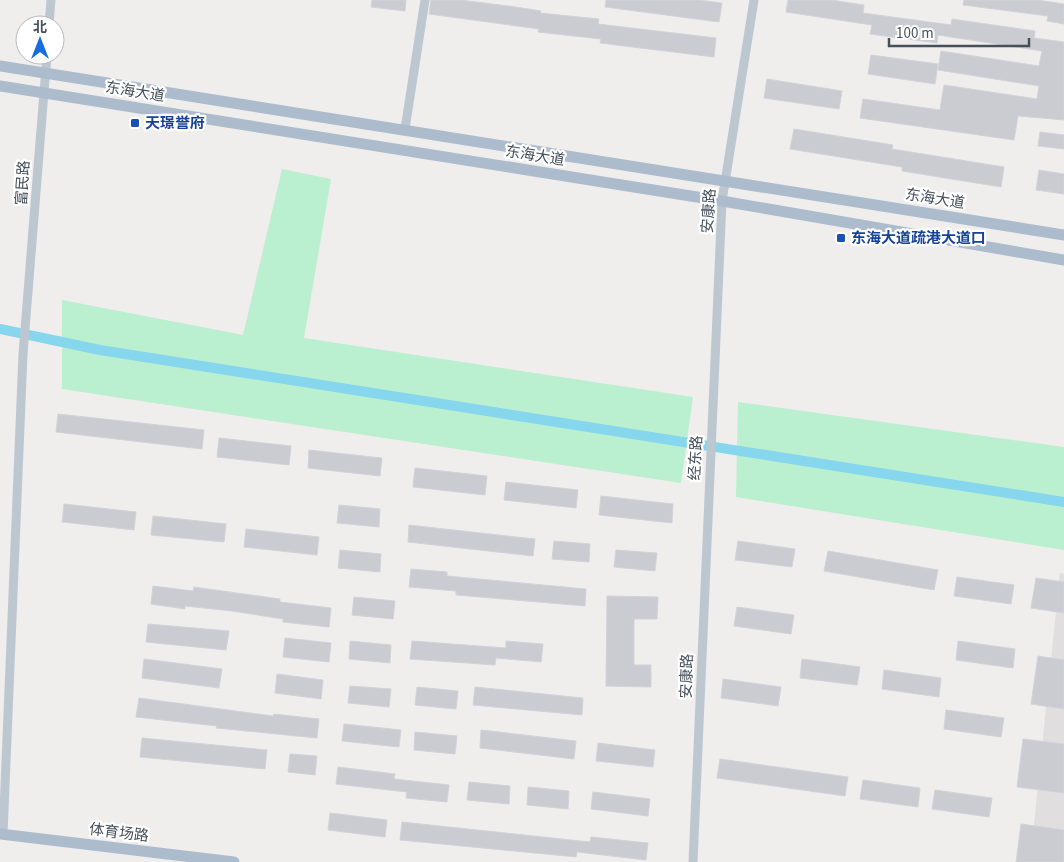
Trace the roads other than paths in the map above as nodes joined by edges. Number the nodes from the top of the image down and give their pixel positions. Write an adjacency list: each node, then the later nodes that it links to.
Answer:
1 (51, 0): 4 (street)
2 (425, 0): 10 (street)
3 (754, 0): 11 (street, 安康路)
4 (50, 15)
5 (46, 65): 7 (street, 富民路)
6 (0, 66): 7 (main road, 东海大道)
7 (46, 73): 9 (street, 富民路); 10 (main road, 东海大道)
8 (0, 86): 9 (main road, 东海大道)
9 (44, 93): 12 (main road, 东海大道); 17 (street, 富民路)
10 (405, 130): 11 (main road, 东海大道)
11 (725, 180): 12 (street, 安康路); 13 (main road, 东海大道)
12 (722, 201): 14 (main road, 东海大道); 15 (street, 安康路)
13 (1064, 235)
14 (1064, 260)
15 (712, 426): 16 (street, 经东路)
16 (708, 492): 19 (street, 安康路)
17 (1, 834): 18 (main road, 体育场路)
18 (234, 862)
19 (693, 862)

